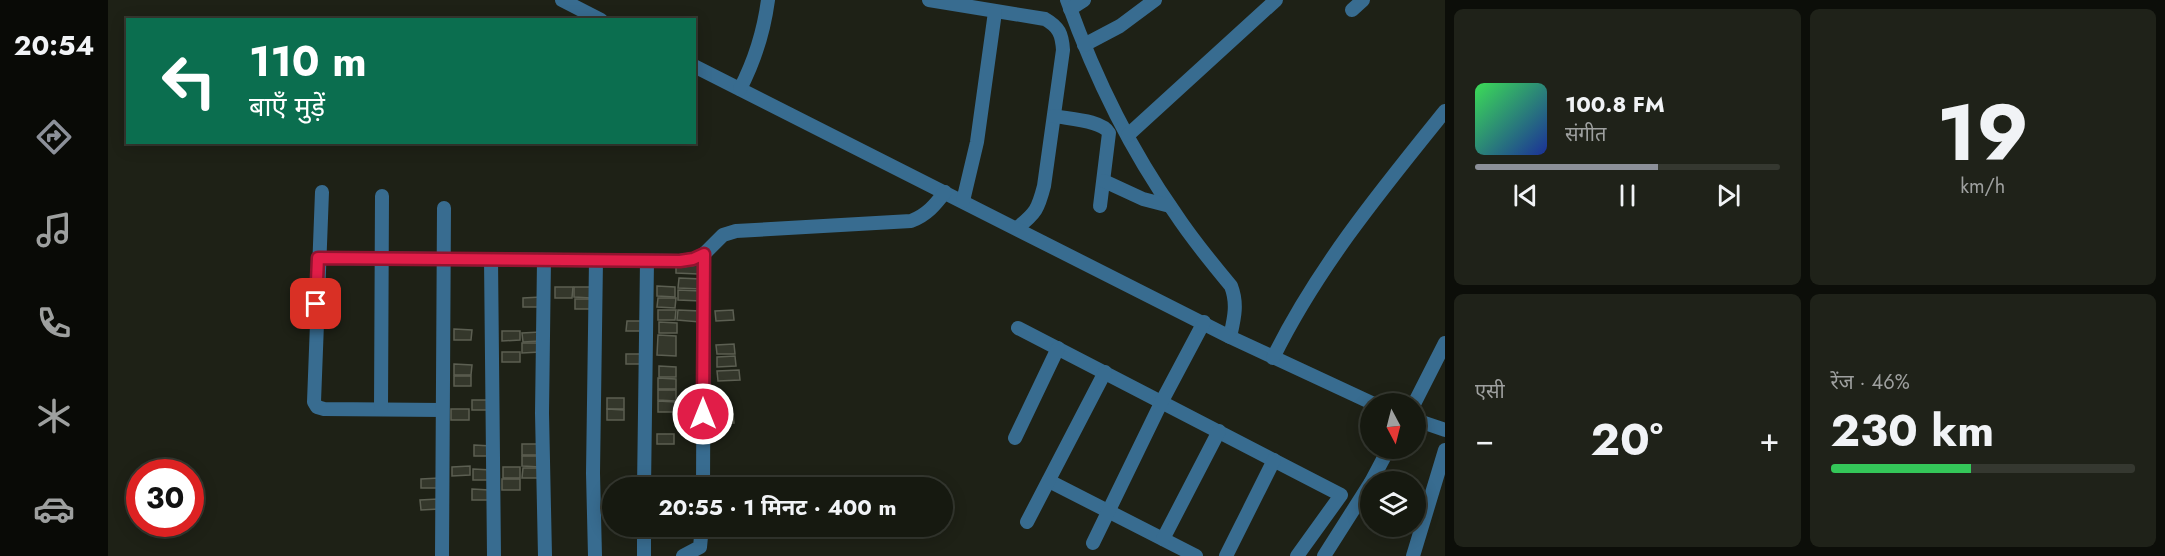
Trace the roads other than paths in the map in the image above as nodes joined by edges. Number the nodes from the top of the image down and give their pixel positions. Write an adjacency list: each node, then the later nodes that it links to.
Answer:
1 (562, 0): 11 (street)
2 (768, 0): 14 (street)
3 (934, 0): 10 (street)
4 (1084, 0): 8 (street)
5 (1155, 0): 12 (street)
6 (1276, 0): 17 (street)
7 (1363, 0): 9 (street)
8 (1069, 5): 12 (street)
9 (1352, 10)
10 (995, 12): 16 (street); 22 (street)
11 (597, 18)
12 (1084, 45): 17 (street)
13 (696, 67): 14 (street)
14 (745, 79): 20 (street)
15 (1445, 111): 40 (street)
16 (1054, 116): 18 (street); 26 (street)
17 (1128, 135): 24 (street)
18 (1104, 181): 23 (street); 24 (street)
19 (322, 192): 28 (street)
20 (945, 192): 22 (street); 27 (street)
21 (382, 196): 29 (street)
22 (963, 201): 26 (street)
23 (1100, 206)
24 (1170, 206): 37 (street)
25 (444, 208): 30 (street)
26 (1017, 228): 35 (street)
27 (704, 254): 34 (street); 54 (street)
28 (318, 258): 29 (street); 45 (street)
29 (381, 258): 30 (street); 45 (street)
30 (444, 259): 31 (street); 46 (street)
31 (491, 259): 32 (street); 64 (street)
32 (544, 260): 33 (street); 65 (street)
33 (596, 260): 34 (street); 66 (street)
34 (647, 261): 53 (street)
35 (1204, 322): 37 (street); 44 (street)
36 (1018, 328): 39 (street)
37 (1230, 337): 40 (street)
38 (1445, 343): 42 (street)
39 (1058, 348): 41 (street); 50 (street)
40 (1273, 358): 43 (street)
41 (1105, 372): 44 (street); 55 (street)
42 (1420, 393)
43 (1360, 398)
44 (1162, 401): 49 (street); 57 (street)
45 (381, 409): 46 (street)
46 (442, 410): 63 (street)
47 (1426, 423): 48 (street)
48 (1445, 430)
49 (1220, 431): 52 (street); 60 (street)
50 (1015, 438)
51 (1445, 450): 73 (street)
52 (1274, 460): 70 (street); 71 (street)
53 (645, 477)
54 (703, 477)
55 (1049, 481): 57 (street); 58 (street)
56 (1360, 499): 72 (street)
57 (1107, 512): 60 (street); 61 (street)
58 (1027, 522)
59 (644, 537): 67 (street)
60 (1163, 539): 69 (street)
61 (1093, 543)
62 (701, 551): 68 (street)
63 (442, 556)
64 (494, 556)
65 (545, 556)
66 (595, 556)
67 (644, 556)
68 (683, 556)
69 (1196, 556)
70 (1226, 556)
71 (1297, 556)
72 (1324, 556)
73 (1413, 556)

